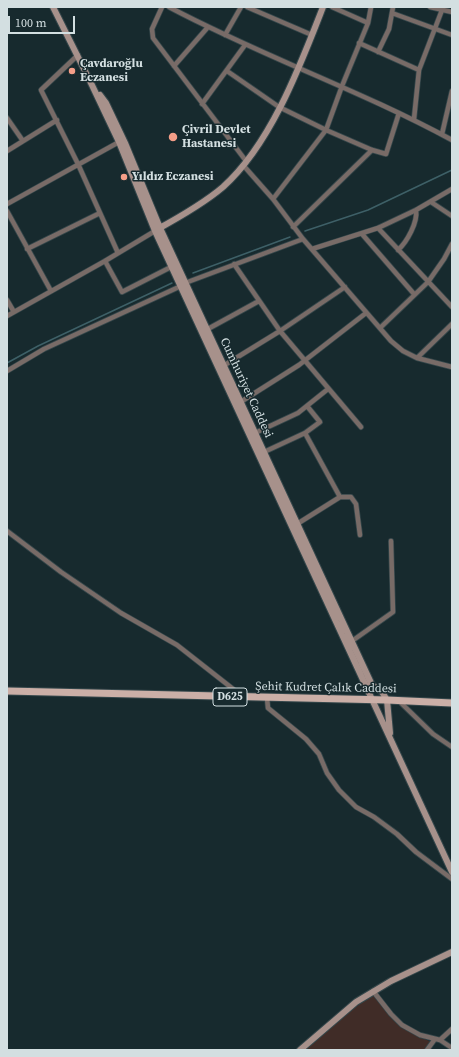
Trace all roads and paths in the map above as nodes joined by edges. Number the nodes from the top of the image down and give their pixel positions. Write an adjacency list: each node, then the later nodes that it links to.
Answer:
1 (53, 7): 23 (main road, Cumhuriyet Caddesi)
2 (162, 7): 24 (street)
3 (169, 7): 15 (street)
4 (241, 7): 17 (street)
5 (247, 7): 18 (street)
6 (323, 7): 18 (main road)
7 (332, 7): 14 (street)
8 (371, 7): 14 (street)
9 (393, 7): 13 (street)
10 (430, 7): 11 (street)
11 (442, 10): 12 (street); 16 (street)
12 (452, 12)
13 (392, 13): 16 (street); 22 (street)
14 (368, 23): 20 (street)
15 (208, 28): 17 (street); 24 (street)
16 (435, 29): 19 (street); 26 (street)
17 (225, 35): 21 (street)
18 (312, 35): 25 (main road)
19 (452, 36)
20 (359, 43): 22 (street); 29 (street)
21 (245, 44): 25 (street); 27 (street)
22 (378, 52): 26 (street)
23 (78, 55): 28 (main road, Cumhuriyet Caddesi); 36 (street)
24 (174, 66): 31 (street)
25 (300, 68): 29 (street); 32 (main road)
26 (419, 70): 35 (street)
27 (227, 71): 31 (street); 32 (street)
28 (90, 81): 41 (main road, Cumhuriyet Caddesi); 56 (main road, Cumhuriyet Caddesi)
29 (342, 86): 33 (street); 37 (street)
30 (452, 91): 38 (street)
31 (202, 104): 44 (street)
32 (279, 107): 37 (street); 44 (main road)
33 (399, 113): 35 (street); 42 (street)
34 (7, 118): 40 (street)
35 (414, 119): 38 (street)
36 (57, 120): 40 (street); 45 (street)
37 (326, 130): 42 (street); 47 (street)
38 (442, 134): 39 (street)
39 (452, 140)
40 (24, 142): 43 (street)
41 (119, 142): 45 (street); 56 (main road, Cumhuriyet Caddesi)
42 (372, 150): 54 (street)
43 (7, 151)
44 (244, 163): 47 (street); 56 (main road)
45 (78, 164): 49 (street); 52 (street)
46 (452, 190): 48 (street)
47 (274, 199): 54 (street)
48 (431, 202): 50 (street); 53 (street)
49 (7, 204)
50 (416, 210): 55 (street); 62 (street)
51 (7, 211): 60 (street)
52 (100, 213): 60 (street); 63 (street)
53 (452, 216)
54 (294, 227): 58 (street)
55 (378, 228): 57 (street); 62 (street)
56 (157, 230): 63 (street); 66 (main road, Cumhuriyet Caddesi); 68 (main road, Cumhuriyet Caddesi)
57 (362, 234): 61 (street); 71 (street)
58 (303, 240): 61 (street); 65 (street)
59 (452, 244): 67 (street)
60 (27, 249): 70 (street)
61 (312, 249): 69 (street)
62 (398, 250): 67 (street)
63 (118, 253): 64 (street)
64 (105, 261): 66 (street); 70 (street)
65 (234, 264): 68 (street); 73 (street)
66 (171, 267): 68 (main road, Cumhuriyet Caddesi)
67 (428, 282): 71 (street); 74 (street)
68 (183, 284): 80 (main road, Cumhuriyet Caddesi); 86 (street); 88 (main road, Cumhuriyet Caddesi)
69 (345, 287): 76 (street); 81 (street)
70 (51, 291): 75 (street)
71 (414, 294): 79 (street)
72 (7, 300): 75 (street)
73 (259, 301): 80 (street); 81 (street)
74 (452, 307)
75 (14, 312): 77 (street)
76 (366, 313): 79 (street); 83 (street)
77 (7, 316)
78 (452, 324): 82 (street)
79 (380, 328): 82 (street)
80 (206, 330): 84 (main road, Cumhuriyet Caddesi)
81 (280, 331): 83 (street); 84 (street)
82 (417, 358): 85 (street)
83 (306, 360): 87 (street); 88 (street)
84 (223, 366): 88 (main road, Cumhuriyet Caddesi)
85 (452, 367)
86 (7, 371)
87 (328, 389): 89 (street); 90 (street)
88 (238, 403): 91 (main road, Cumhuriyet Caddesi); 103 (main road, Cumhuriyet Caddesi)
89 (308, 406): 91 (street); 92 (street)
90 (361, 427)
91 (255, 433): 93 (main road, Cumhuriyet Caddesi)
92 (305, 433): 93 (street); 94 (street)
93 (264, 452): 95 (main road, Cumhuriyet Caddesi)
94 (340, 497): 95 (street); 97 (street)
95 (297, 524): 99 (main road, Cumhuriyet Caddesi)
96 (7, 531): 101 (street)
97 (360, 535)
98 (391, 541): 99 (street)
99 (352, 641): 104 (main road, Cumhuriyet Caddesi)
100 (7, 691): 101 (main road, Şehit Kudret Çalık Caddesi / D625)
101 (243, 697): 102 (main road, Şehit Kudret Çalık Caddesi / D625)
102 (267, 698): 103 (main road, Şehit Kudret Çalık Caddesi / D625); 110 (street)
103 (372, 700): 104 (main road, Şehit Kudret Çalık Caddesi / D625); 107 (main road, Cumhuriyet Caddesi)
104 (387, 700): 105 (main road, Şehit Kudret Çalık Caddesi / D625); 107 (main road)
105 (398, 700): 106 (main road, Şehit Kudret Çalık Caddesi / D625); 108 (street)
106 (452, 703)
107 (391, 739): 109 (main road, Cumhuriyet Caddesi)
108 (452, 747)
109 (452, 872)
110 (452, 879)
111 (452, 952): 112 (main road)
112 (373, 991): 114 (street); 116 (main road)
113 (452, 1029): 114 (street)
114 (437, 1040): 115 (street); 117 (street)
115 (452, 1048)
116 (300, 1050)
117 (427, 1050)

